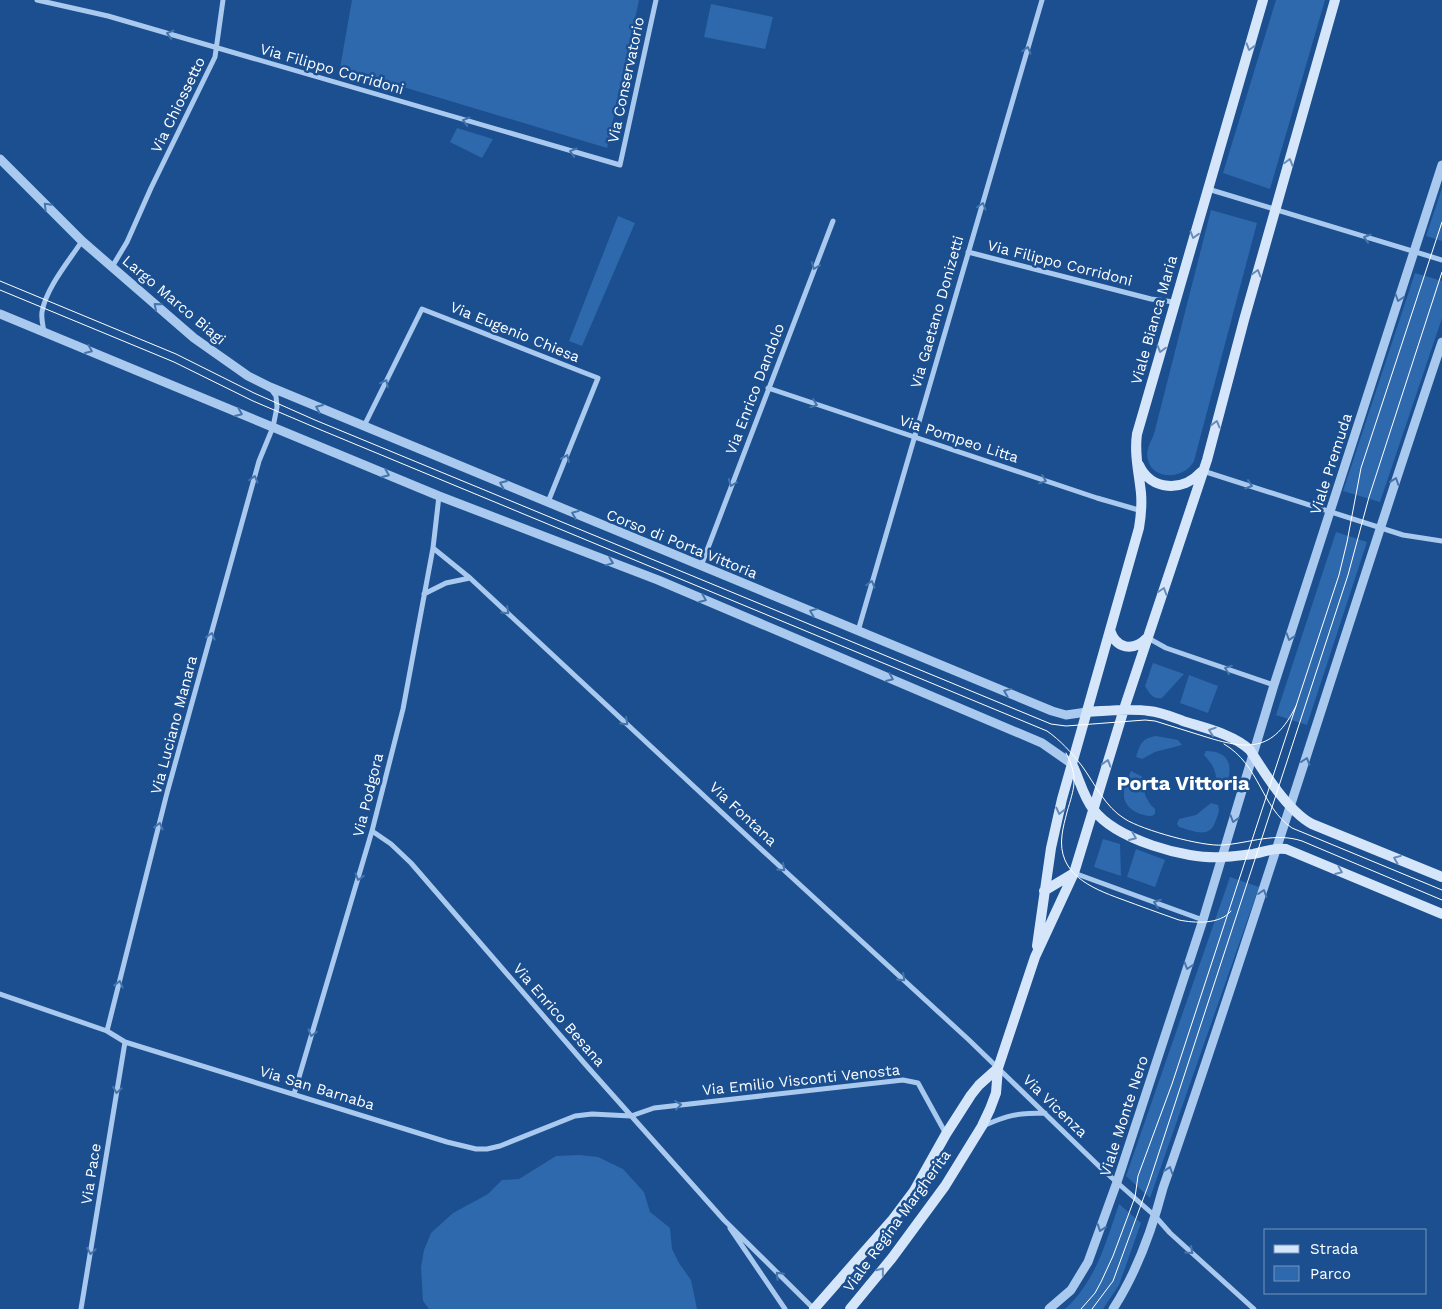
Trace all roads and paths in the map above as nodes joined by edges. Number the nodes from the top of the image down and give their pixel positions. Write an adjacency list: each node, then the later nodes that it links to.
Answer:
1 (37, 0): 7 (street, Via Filippo Corridoni, one-way to 1)
2 (223, 0): 7 (street, Via Chiossetto)
3 (656, 0): 9 (street, Via Conservatorio)
4 (1042, 0): 15 (street, Via Gaetano Donizetti, one-way to 4)
5 (1263, 0): 11 (main road, Viale Bianca Maria, one-way to 11)
6 (1335, 0): 12 (main road, one-way to 6)
7 (217, 48): 9 (street, Via Filippo Corridoni, one-way to 7); 18 (street, Via Chiossetto)
8 (0, 159): 14 (street, Largo Marco Biagi, one-way to 8)
9 (620, 165)
10 (1442, 165): 16 (street, Viale Premuda)
11 (1208, 189): 12 (street); 19 (main road, Viale Bianca Maria, one-way to 19)
12 (1275, 209): 16 (street, one-way to 12); 29 (main road, one-way to 12)
13 (833, 221): 24 (street, Via Enrico Dandolo, one-way to 24)
14 (82, 241): 18 (street, Largo Marco Biagi); 21 (street)
15 (968, 252): 19 (street, Via Filippo Corridoni); 27 (street, Via Gaetano Donizetti)
16 (1414, 252): 17 (street); 33 (street, Viale Premuda, one-way to 33)
17 (1442, 260)
18 (112, 267): 23 (street, Largo Marco Biagi, one-way to 18)
19 (1174, 302): 28 (main road, Viale Bianca Maria, one-way to 28)
20 (0, 314): 21 (street)
21 (44, 332): 26 (street, one-way to 26)
22 (1442, 342): 34 (street, one-way to 22)
23 (270, 387): 25 (street, Corso di Porta Vittoria, one-way to 23); 26 (street)
24 (768, 388): 27 (street, Via Pompeo Litta, one-way to 27); 37 (street, Via Enrico Dandolo, one-way to 37)
25 (364, 426): 31 (street, Corso di Porta Vittoria, one-way to 25); 31 (street, Via Eugenio Chiesa)
26 (273, 427): 30 (street, one-way to 30); 60 (street, Via Luciano Manara, one-way to 26)
27 (914, 437): 32 (street, Via Pompeo Litta, one-way to 32); 41 (street, Via Gaetano Donizetti, one-way to 27)
28 (1136, 460): 29 (main road); 32 (main road, Viale Bianca Maria)
29 (1203, 471): 33 (street, one-way to 33); 42 (main road, one-way to 29)
30 (440, 496): 36 (street, Via Podgora); 47 (street, one-way to 47)
31 (548, 503): 37 (street, Corso di Porta Vittoria, one-way to 31)
32 (1142, 511): 40 (main road, Viale Bianca Maria)
33 (1330, 512): 34 (street); 43 (street, Viale Premuda, one-way to 43)
34 (1379, 528): 35 (street); 48 (street, one-way to 34)
35 (1442, 541)
36 (433, 548): 38 (street, Via Fontana); 39 (street, Via Podgora)
37 (701, 566): 41 (street, Corso di Porta Vittoria, one-way to 37)
38 (470, 578): 39 (street); 62 (street, Via Fontana, one-way to 62)
39 (424, 594): 50 (street, Via Podgora)
40 (1110, 630): 42 (main road); 45 (main road, Viale Bianca Maria)
41 (858, 631): 45 (street, Corso di Porta Vittoria, one-way to 41)
42 (1148, 638): 43 (street, one-way to 42); 44 (main road)
43 (1274, 685): 46 (street, Viale Premuda)
44 (1124, 709): 45 (main road); 46 (main road, one-way to 44); 49 (main road, one-way to 44)
45 (1087, 712): 47 (main road, Viale Bianca Maria)
46 (1253, 755): 48 (main road); 52 (street, one-way to 52)
47 (1072, 764): 49 (main road); 55 (main road, Viale Bianca Maria, one-way to 55)
48 (1291, 807): 51 (street); 54 (main road, one-way to 48)
49 (1093, 810): 52 (main road, one-way to 52); 53 (main road)
50 (372, 831): 63 (street, Via Podgora, one-way to 63); 65 (street, Via Enrico Besana)
51 (1277, 848): 52 (main road); 56 (main road, one-way to 56); 69 (street, one-way to 51)
52 (1222, 857): 57 (street, Viale Monte Nero)
53 (1074, 873): 55 (main road); 57 (street, one-way to 53); 58 (main road)
54 (1442, 877)
55 (1044, 892): 58 (main road, Viale Bianca Maria)
56 (1442, 914)
57 (1203, 920): 68 (street, Viale Monte Nero, one-way to 68)
58 (1035, 957): 62 (main road, Viale Regina Margherita)
59 (0, 994): 60 (street, Via San Barnaba)
60 (106, 1031): 61 (street, Via San Barnaba)
61 (125, 1042): 63 (street, Via San Barnaba); 71 (street, Via Pace, one-way to 71)
62 (998, 1068): 64 (street, Via Vicenza); 66 (main road, Viale Regina Margherita); 67 (main road, Viale Regina Margherita)
63 (294, 1094): 65 (street, Via San Barnaba)
64 (1045, 1114): 66 (street); 68 (street, Via Vicenza)
65 (631, 1116): 67 (street, Via Emilio Visconti Venosta, one-way to 67); 70 (street, Via Enrico Besana)
66 (982, 1126): 74 (main road, Viale Regina Margherita, one-way to 66)
67 (946, 1134): 73 (main road, Viale Regina Margherita)
68 (1117, 1182): 69 (street, Via Vicenza); 75 (street, Viale Monte Nero, one-way to 75)
69 (1155, 1216): 76 (street); 77 (street, Via Vicenza, one-way to 77)
70 (724, 1220): 72 (street, Via Enrico Besana); 73 (street, Via Enrico Besana, one-way to 70)
71 (81, 1309)
72 (785, 1309)
73 (814, 1309)
74 (850, 1309)
75 (1049, 1309)
76 (1113, 1309)
77 (1254, 1309)

